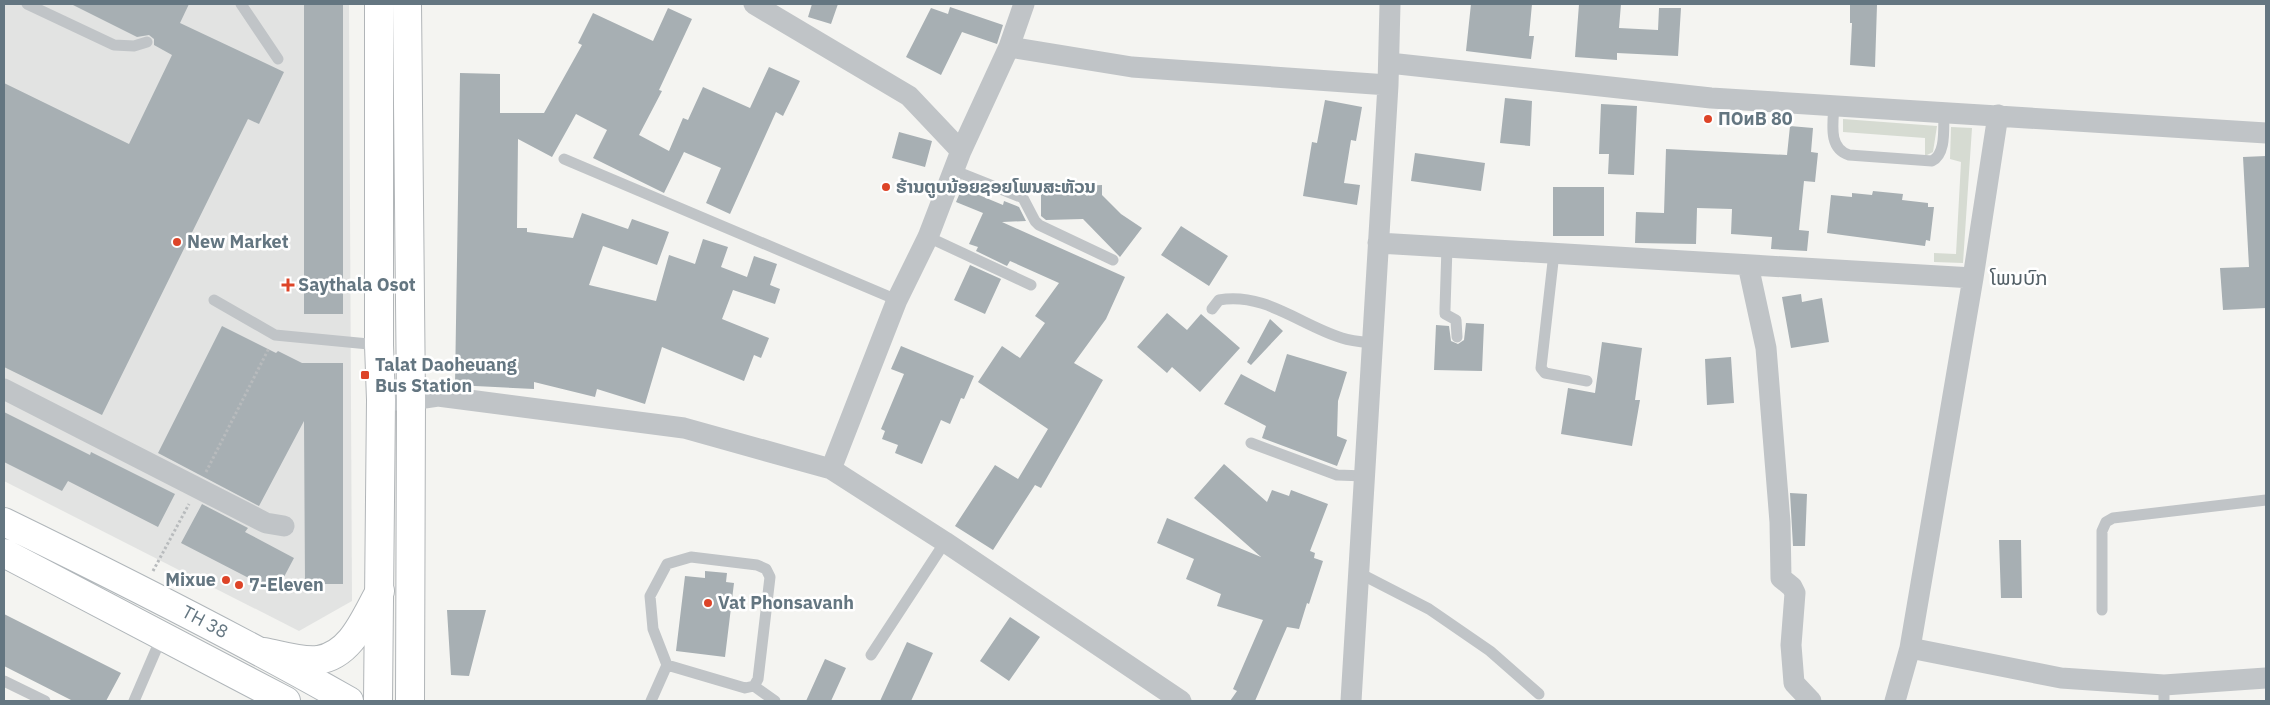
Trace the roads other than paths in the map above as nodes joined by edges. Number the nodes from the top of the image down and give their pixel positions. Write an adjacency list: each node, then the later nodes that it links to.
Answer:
1 (27, 4): 8 (lane)
2 (241, 4): 10 (lane)
3 (379, 4): 33 (main road)
4 (407, 4): 37 (main road)
5 (754, 4): 17 (street)
6 (1024, 4): 9 (street)
7 (1390, 4): 11 (street)
8 (147, 42)
9 (1009, 47): 12 (street); 17 (street)
10 (278, 59)
11 (1390, 63): 12 (street); 13 (street)
12 (1388, 85): 21 (street)
13 (1834, 105): 14 (street); 14 (lane)
14 (1944, 111): 15 (street)
15 (1998, 114): 16 (street); 26 (street)
16 (2266, 132)
17 (960, 151): 19 (street)
18 (564, 159): 29 (lane)
19 (953, 170): 20 (street); 24 (lane)
20 (928, 237): 27 (lane); 29 (street)
21 (1378, 243): 22 (street); 32 (street)
22 (1446, 247): 23 (street); 31 (lane)
23 (1554, 253): 25 (street); 34 (lane)
24 (1113, 260)
25 (1748, 265): 26 (street); 69 (street)
26 (1973, 278): 50 (street)
27 (1031, 285)
28 (214, 300): 33 (lane)
29 (897, 300): 39 (street)
30 (1212, 310): 32 (lane)
31 (1457, 337)
32 (1372, 343): 40 (street)
33 (379, 345): 36 (main road)
34 (1587, 381)
35 (4, 389): 43 (street)
36 (381, 400): 37 (street); 47 (main road)
37 (411, 400): 39 (street); 64 (main road)
38 (1250, 443): 40 (lane)
39 (831, 469): 44 (street)
40 (1365, 476): 46 (street)
41 (2266, 500): 48 (lane)
42 (4, 522): 51 (main road, TH 38)
43 (284, 526)
44 (945, 542): 52 (lane); 67 (street)
45 (4, 553): 49 (main road, TH 38)
46 (1359, 574): 58 (lane); 68 (street)
47 (380, 591): 51 (main road); 63 (main road)
48 (2102, 610)
49 (162, 636): 60 (lane); 61 (main road, TH 38)
50 (1910, 648): 57 (street); 70 (street)
51 (264, 652): 62 (main road, TH 38)
52 (871, 655)
53 (667, 665): 56 (lane); 56 (lane); 65 (lane)
54 (2266, 678): 57 (street)
55 (4, 681): 59 (lane)
56 (754, 686): 66 (lane)
57 (2164, 693)
58 (1539, 694)
59 (45, 701)
60 (134, 701)
61 (286, 701)
62 (349, 701)
63 (378, 701)
64 (410, 701)
65 (650, 701)
66 (775, 701)
67 (1180, 701)
68 (1351, 701)
69 (1811, 701)
70 (1895, 701)

